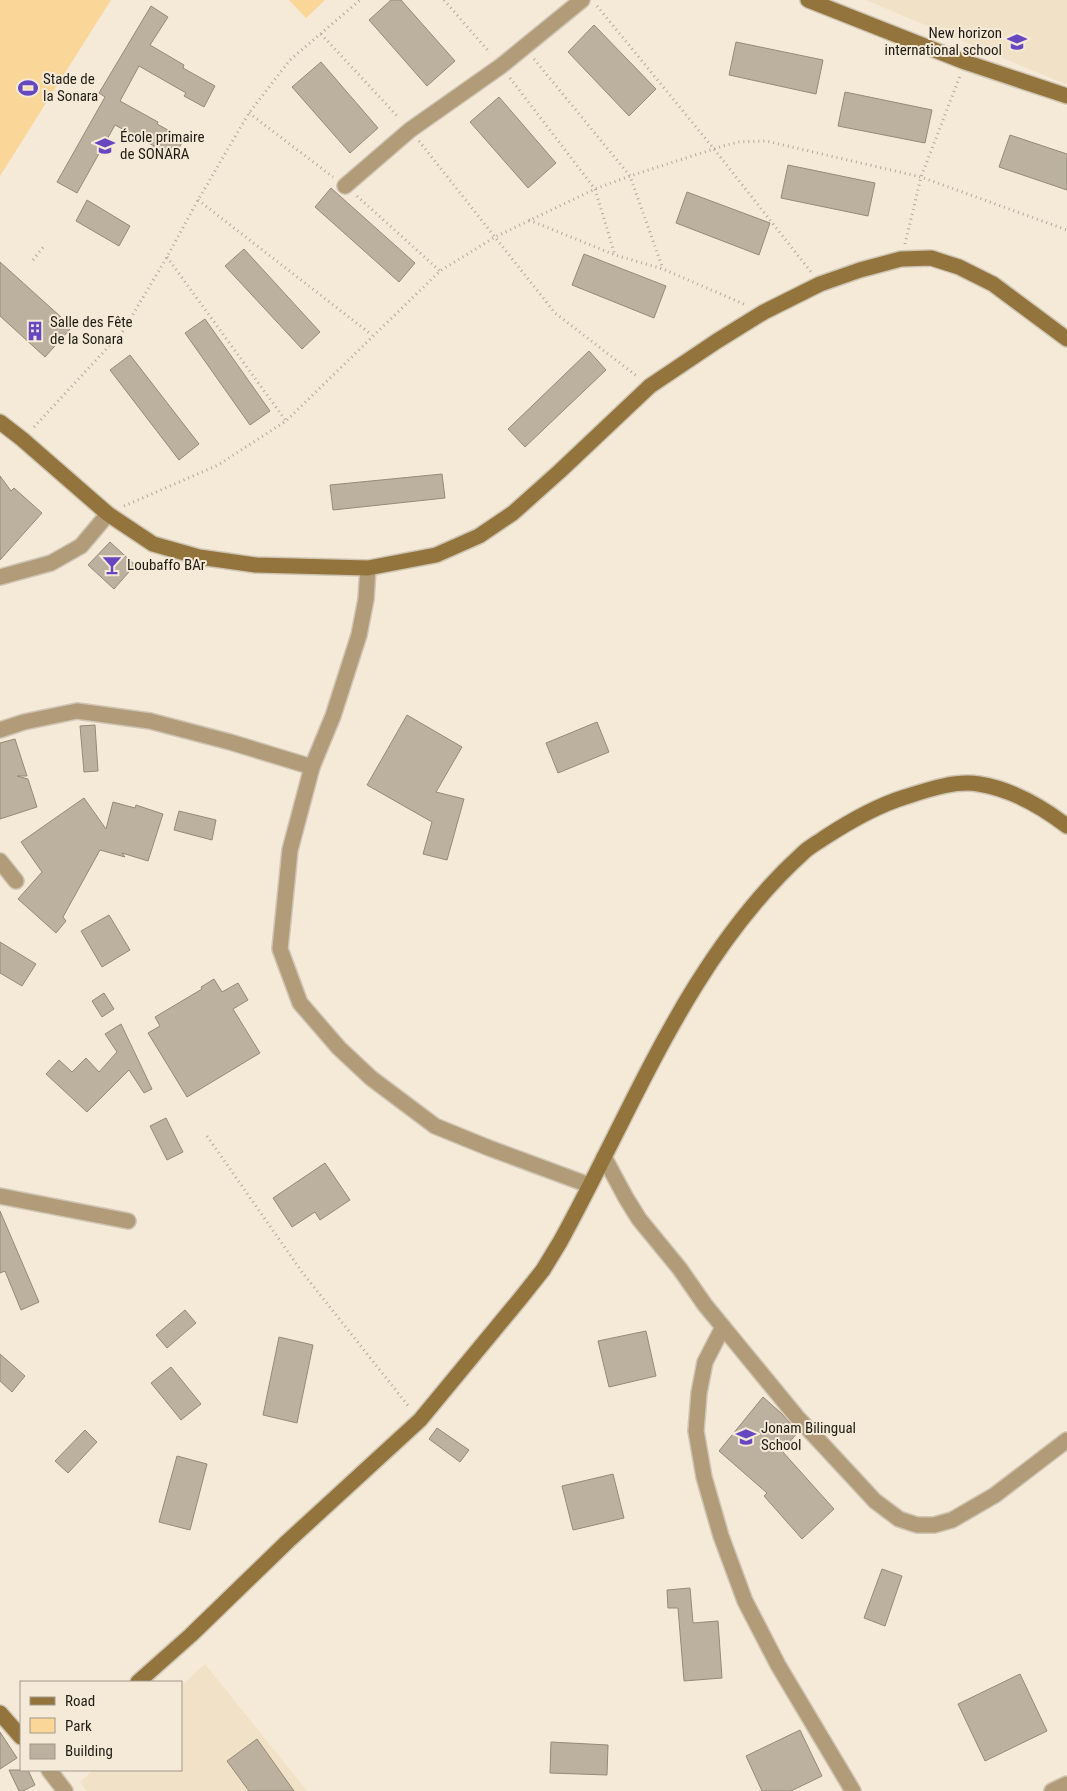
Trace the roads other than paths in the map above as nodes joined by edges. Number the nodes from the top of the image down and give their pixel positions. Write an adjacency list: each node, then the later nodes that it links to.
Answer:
1 (582, 0): 4 (street)
2 (808, 0): 3 (street)
3 (1067, 96)
4 (345, 186)
5 (1067, 339): 8 (street)
6 (0, 422): 7 (street)
7 (108, 514): 8 (street); 9 (street)
8 (368, 568): 11 (street)
9 (0, 577)
10 (0, 730): 11 (street)
11 (312, 767): 16 (street)
12 (1067, 826): 15 (street)
13 (0, 861): 14 (street)
14 (16, 881)
15 (604, 1157): 16 (street); 19 (street)
16 (589, 1184): 21 (street)
17 (0, 1196): 18 (street)
18 (128, 1221)
19 (723, 1327): 20 (street); 27 (street)
20 (1067, 1440)
21 (139, 1681)
22 (0, 1714): 23 (street)
23 (20, 1736)
24 (50, 1771): 26 (street)
25 (1067, 1784): 28 (street)
26 (65, 1791)
27 (853, 1791)
28 (1052, 1791)

